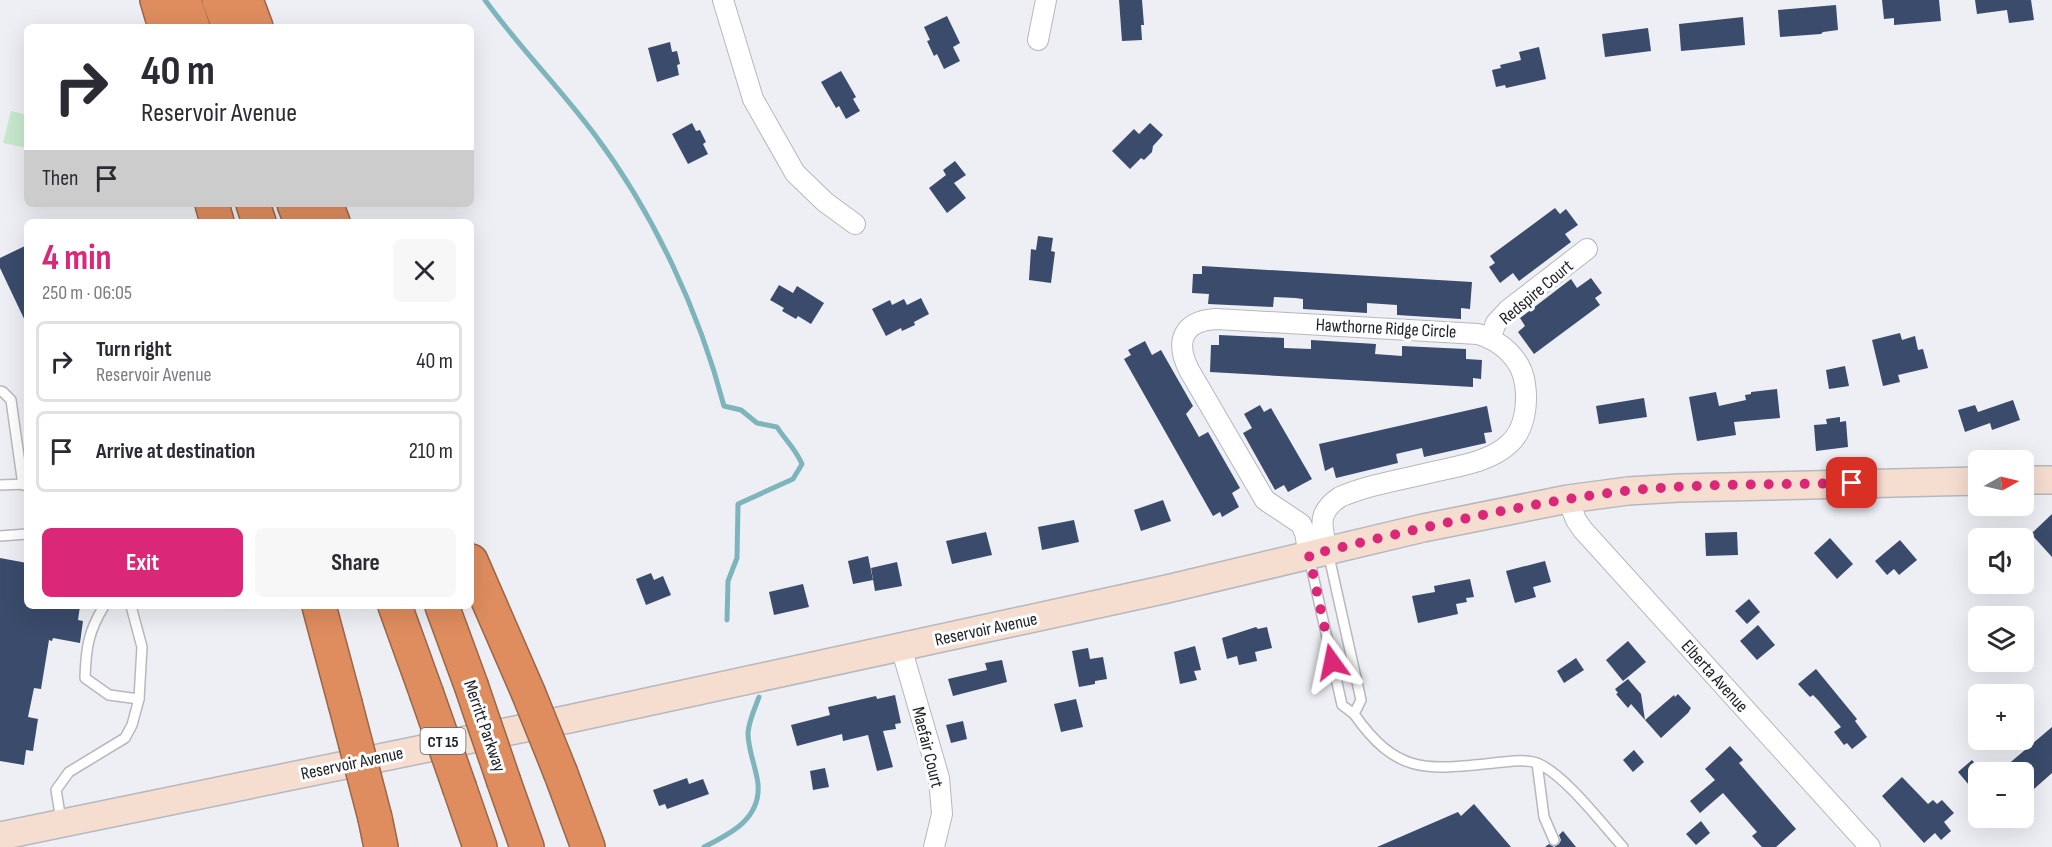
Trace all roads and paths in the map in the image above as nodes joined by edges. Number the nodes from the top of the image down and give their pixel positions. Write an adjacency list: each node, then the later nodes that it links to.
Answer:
1 (158, 0): 7 (highway)
2 (184, 0): 8 (highway)
3 (219, 0): 9 (highway)
4 (246, 0): 10 (highway)
5 (723, 0): 12 (street)
6 (1046, 0): 11 (street)
7 (164, 24)
8 (192, 24)
9 (228, 24)
10 (255, 24)
11 (1038, 40)
12 (855, 224)
13 (1587, 249): 14 (street, Redspire Court)
14 (1490, 338): 25 (street, Hawthorne Ridge Circle); 25 (street, Hawthorne Ridge Circle)
15 (0, 391): 16 (lane)
16 (24, 479)
17 (2034, 480): 18 (main road)
18 (2052, 480)
19 (1968, 481): 22 (main road, Reservoir Avenue)
20 (0, 485): 21 (lane)
21 (24, 485)
22 (1568, 499): 25 (main road, Reservoir Avenue); 40 (street, Elberta Avenue)
23 (24, 534): 24 (lane)
24 (0, 536)
25 (1318, 553): 32 (main road, Reservoir Avenue); 34 (lane); 34 (lane)
26 (474, 568): 43 (highway, bridge)
27 (102, 609): 33 (lane)
28 (132, 609): 33 (lane)
29 (320, 609): 37 (highway, bridge)
30 (396, 609): 41 (highway, CT 15, bridge)
31 (443, 609): 42 (highway, Merritt Parkway / CT 15, bridge)
32 (901, 647): 36 (main road, Reservoir Avenue); 44 (street, Maefair Court)
33 (139, 699): 36 (lane)
34 (1354, 714): 35 (lane)
35 (1537, 763): 39 (lane); 45 (lane)
36 (61, 823): 38 (main road, Reservoir Avenue)
37 (378, 833)
38 (16, 838)
39 (1554, 840)
40 (1862, 844)
41 (480, 847)
42 (527, 847)
43 (588, 847)
44 (934, 847)
45 (1623, 847)

